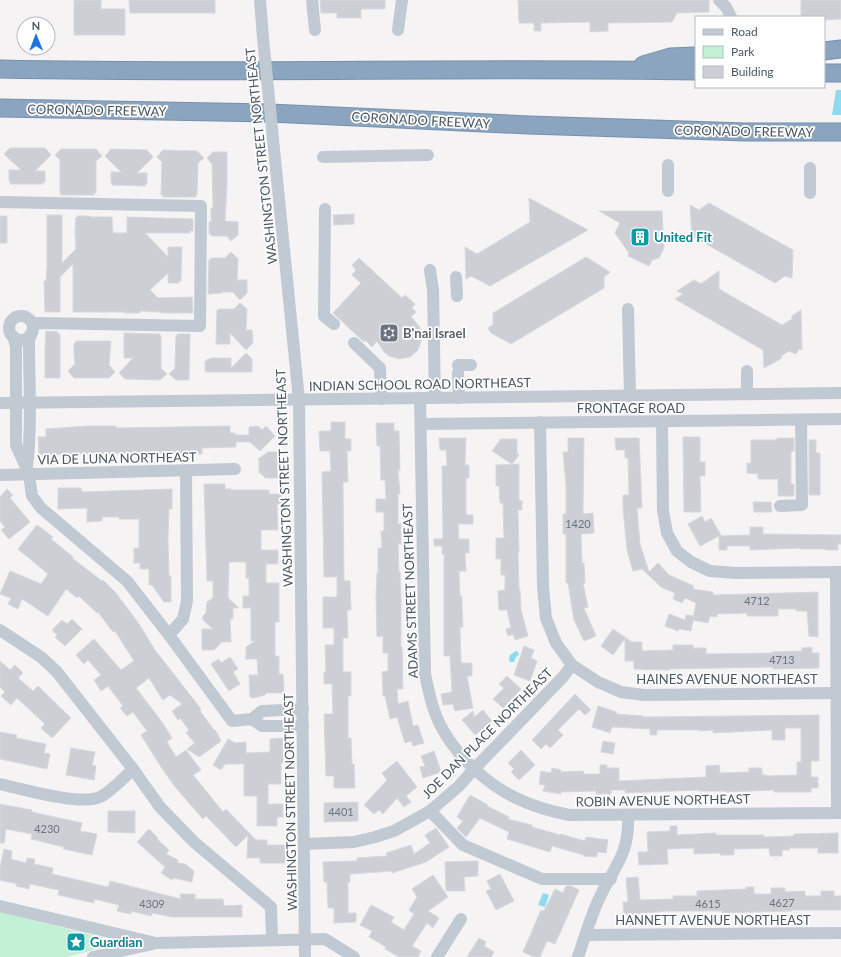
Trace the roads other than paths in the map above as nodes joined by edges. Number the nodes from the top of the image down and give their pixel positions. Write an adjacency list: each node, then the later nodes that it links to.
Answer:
1 (260, 0): 45 (street, WASHINGTON STREET NORTHEAST, bridge)
2 (312, 0): 6 (street)
3 (402, 0): 7 (street)
4 (719, 0): 5 (street)
5 (730, 16)
6 (315, 30)
7 (398, 30)
8 (841, 49): 9 (highway)
9 (825, 50)
10 (695, 56): 12 (highway)
11 (0, 69): 12 (highway)
12 (628, 70): 13 (highway)
13 (695, 71)
14 (825, 73): 15 (highway)
15 (841, 73)
16 (0, 108): 17 (highway, CORONADO FREEWAY)
17 (746, 132): 18 (highway, CORONADO FREEWAY); 19 (highway)
18 (841, 132)
19 (841, 144)
20 (428, 155): 21 (street)
21 (323, 157)
22 (668, 165): 24 (street)
23 (810, 168): 25 (street)
24 (668, 191)
25 (810, 193)
26 (0, 202): 33 (street)
27 (324, 208): 32 (street)
28 (430, 270): 42 (street)
29 (456, 278): 30 (street)
30 (457, 296)
31 (628, 309): 40 (street)
32 (334, 324)
33 (32, 330): 34 (street); 34 (street); 48 (street)
34 (8, 332): 47 (street)
35 (354, 343): 44 (street)
36 (471, 365): 43 (street)
37 (747, 371): 39 (street)
38 (841, 393): 39 (street, INDIAN SCHOOL ROAD NORTHEAST)
39 (747, 394): 40 (street, INDIAN SCHOOL ROAD NORTHEAST)
40 (630, 396): 43 (street, INDIAN SCHOOL ROAD NORTHEAST)
41 (420, 398): 42 (street, INDIAN SCHOOL ROAD NORTHEAST); 44 (street, INDIAN SCHOOL ROAD NORTHEAST); 53 (street, ADAMS STREET NORTHEAST)
42 (435, 398): 43 (street, INDIAN SCHOOL ROAD NORTHEAST)
43 (459, 398)
44 (381, 399): 45 (street, INDIAN SCHOOL ROAD NORTHEAST)
45 (298, 400): 48 (street, INDIAN SCHOOL ROAD NORTHEAST); 64 (street, WASHINGTON STREET NORTHEAST)
46 (0, 403): 47 (street, INDIAN SCHOOL ROAD NORTHEAST)
47 (16, 403): 48 (street, INDIAN SCHOOL ROAD NORTHEAST); 55 (street)
48 (29, 403): 55 (street)
49 (841, 419): 50 (street, FRONTAGE ROAD)
50 (801, 420): 52 (street, FRONTAGE ROAD); 58 (street)
51 (540, 422): 52 (street, FRONTAGE ROAD); 53 (street, FRONTAGE ROAD); 62 (street)
52 (662, 422): 59 (street)
53 (421, 424): 70 (street, ADAMS STREET NORTHEAST)
54 (235, 469): 56 (street, VIA DE LUNA NORTHEAST)
55 (28, 471): 56 (street, VIA DE LUNA NORTHEAST); 57 (street, VIA DE LUNA NORTHEAST); 61 (street)
56 (186, 471): 61 (street)
57 (0, 475)
58 (780, 506)
59 (839, 572): 63 (street)
60 (0, 630): 69 (street)
61 (169, 635): 66 (street)
62 (572, 665): 63 (street, HAINES AVENUE NORTHEAST); 70 (street, JOE DAN PLACE NORTHEAST)
63 (839, 693): 73 (street)
64 (303, 709): 65 (street); 68 (street, WASHINGTON STREET NORTHEAST)
65 (268, 711): 66 (street); 67 (street)
66 (252, 719): 67 (street)
67 (268, 726): 68 (street)
68 (303, 726): 75 (street, WASHINGTON STREET NORTHEAST)
69 (133, 769): 71 (street); 81 (street)
70 (474, 769): 72 (street, JOE DAN PLACE NORTHEAST); 74 (street, ROBIN AVENUE NORTHEAST)
71 (0, 784)
72 (430, 811): 75 (street, JOE DAN PLACE NORTHEAST); 76 (street)
73 (839, 813): 74 (street, ROBIN AVENUE NORTHEAST)
74 (628, 815): 76 (street)
75 (304, 844): 82 (street, WASHINGTON STREET NORTHEAST)
76 (611, 879): 80 (street)
77 (0, 906): 83 (street)
78 (461, 919): 87 (street)
79 (841, 933): 80 (street, HANNETT AVENUE NORTHEAST)
80 (586, 935): 88 (street)
81 (272, 939): 82 (street); 83 (street)
82 (305, 939): 85 (street, WASHINGTON STREET NORTHEAST); 86 (street)
83 (156, 943): 84 (street)
84 (93, 957)
85 (305, 957)
86 (354, 957)
87 (437, 957)
88 (578, 957)

